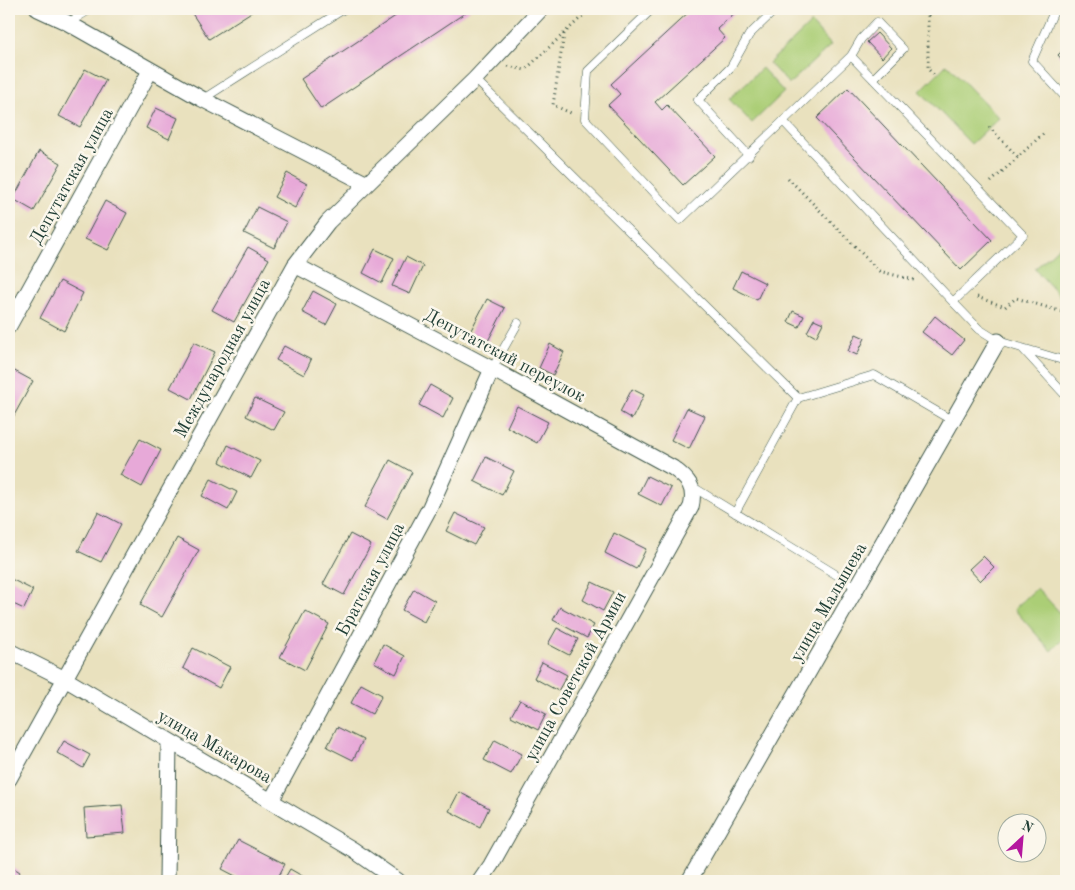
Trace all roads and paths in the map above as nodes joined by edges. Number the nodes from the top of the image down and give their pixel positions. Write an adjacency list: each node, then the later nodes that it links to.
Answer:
1 (38, 9): 12 (street)
2 (91, 9): 12 (lane)
3 (344, 9): 21 (lane)
4 (541, 9): 15 (street, Международная улица)
5 (590, 9): 13 (path)
6 (652, 9): 22 (lane)
7 (776, 9): 26 (lane)
8 (921, 9): 11 (path)
9 (935, 9): 11 (path)
10 (1055, 9): 20 (lane)
11 (928, 16): 17 (path)
12 (68, 24): 16 (street)
13 (564, 34): 15 (path); 22 (path)
14 (851, 56): 19 (lane); 19 (lane); 23 (lane)
15 (490, 62): 18 (street, Международная улица)
16 (150, 71): 21 (street); 37 (street, Депутатская улица)
17 (935, 76)
18 (475, 79): 29 (street, Международная улица); 43 (lane)
19 (873, 80): 30 (lane)
20 (1066, 98)
21 (202, 99): 29 (street)
22 (585, 119): 26 (lane)
23 (783, 121): 26 (lane); 32 (lane)
24 (989, 127): 27 (path)
25 (1044, 133): 27 (path)
26 (750, 156)
27 (1018, 157): 30 (path)
28 (788, 178): 32 (path)
29 (367, 184): 31 (street, Международная улица)
30 (981, 191): 33 (lane)
31 (295, 265): 41 (street, Депутатский переулок); 49 (street, Международная улица)
32 (941, 288): 34 (lane)
33 (964, 292): 34 (lane); 35 (path)
34 (953, 302): 38 (lane)
35 (1066, 313)
36 (518, 323): 41 (lane)
37 (9, 326)
38 (998, 341): 39 (lane); 44 (street, улица Малышева)
39 (1022, 348): 40 (lane); 42 (lane)
40 (1066, 361)
41 (492, 369): 45 (street, Депутатский переулок); 52 (street, Братская улица)
42 (1066, 396)
43 (798, 398): 44 (lane); 46 (lane)
44 (953, 421): 47 (street, улица Малышева)
45 (691, 486): 46 (lane); 55 (street, улица Советской Армии)
46 (735, 513): 47 (lane)
47 (858, 588): 56 (street, улица Малышева)
48 (9, 651): 49 (street, улица Макарова)
49 (65, 679): 50 (street, улица Макарова); 51 (street, Международная улица)
50 (169, 742): 52 (street, улица Макарова); 53 (street)
51 (9, 779)
52 (271, 801): 54 (street, улица Макарова)
53 (167, 881)
54 (398, 881)
55 (480, 881)
56 (690, 881)

